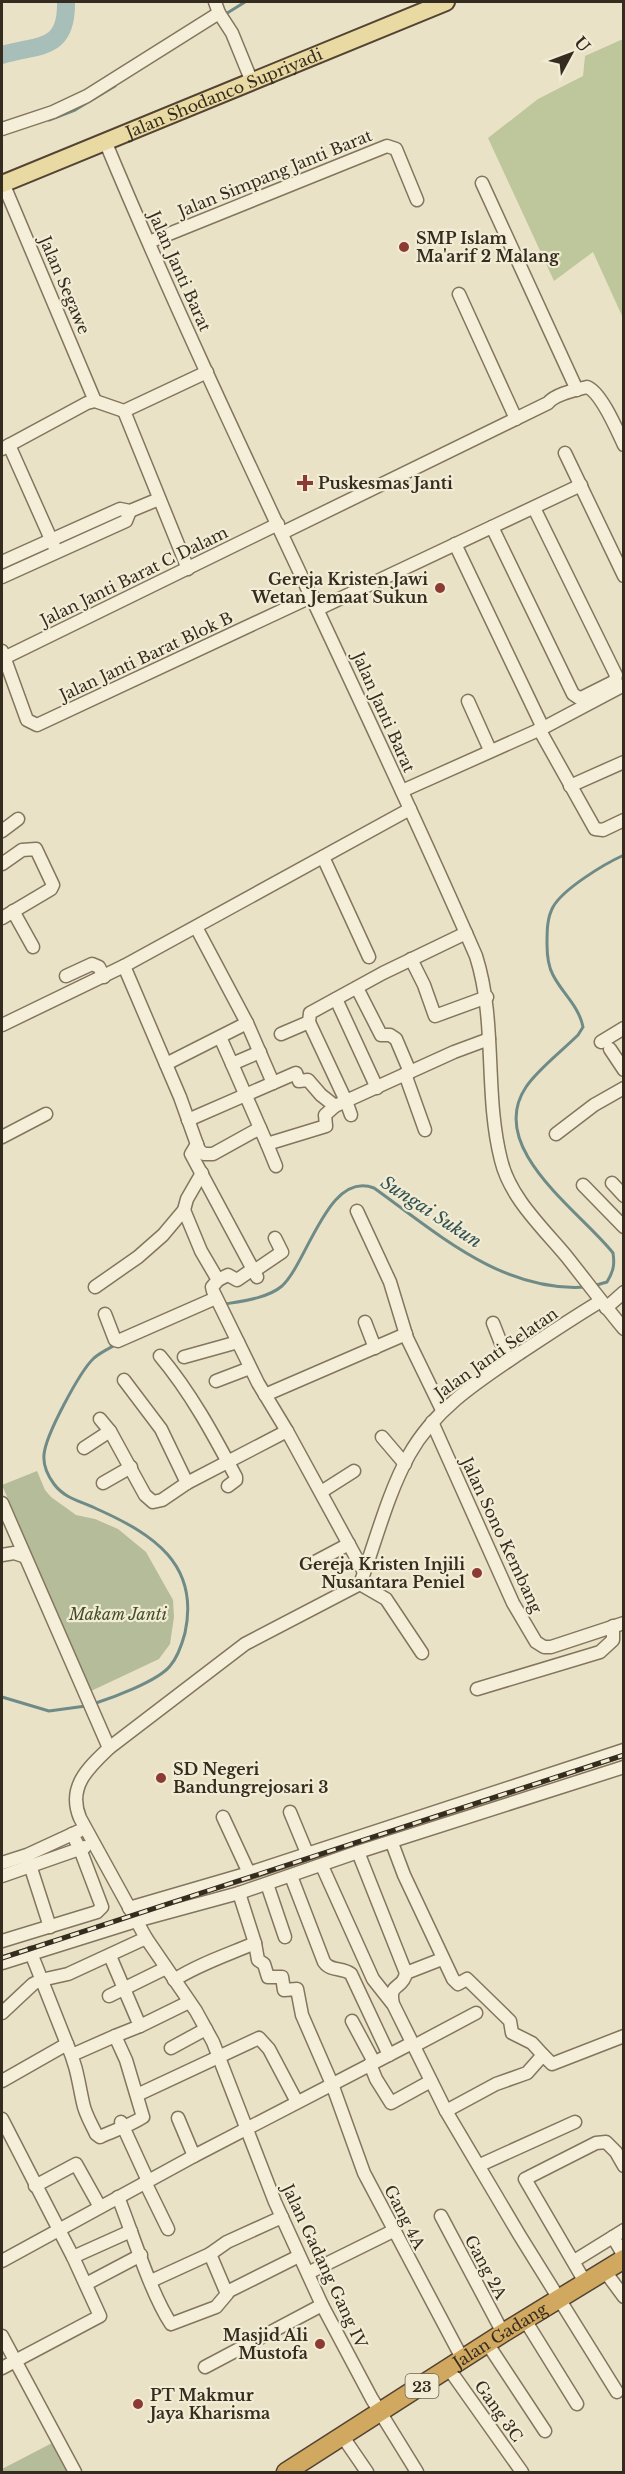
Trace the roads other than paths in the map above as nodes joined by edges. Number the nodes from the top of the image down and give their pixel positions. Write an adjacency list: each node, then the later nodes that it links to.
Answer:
1 (446, 2): 3 (main road, Jalan Shodanco Supriyadi)
2 (219, 12): 3 (street); 4 (street)
3 (252, 82): 5 (main road, Jalan Shodanco Supriyadi)
4 (2, 129)
5 (105, 141): 7 (main road, Jalan Shodanco Supriyadi); 9 (street, Jalan Janti Barat)
6 (482, 183): 12 (street)
7 (2, 184): 13 (street, Jalan Segawe)
8 (417, 201): 9 (street, Jalan Simpang Janti Barat)
9 (149, 242): 11 (street, Jalan Janti Barat)
10 (459, 294): 15 (street)
11 (207, 372): 14 (street); 24 (street, Jalan Janti Barat)
12 (572, 392): 15 (street, Jalan Janti Barat C Dalam); 16 (street)
13 (95, 401): 14 (street); 17 (street)
14 (124, 411): 20 (street)
15 (516, 418): 24 (street, Jalan Janti Barat C Dalam)
16 (622, 439)
17 (5, 447): 25 (street)
18 (565, 453): 19 (street)
19 (581, 485): 21 (street); 30 (street)
20 (159, 499): 22 (street); 29 (street)
21 (534, 508): 23 (street); 23 (street)
22 (130, 511): 25 (street); 27 (street)
23 (492, 527): 26 (street)
24 (280, 528): 29 (street, Jalan Janti Barat C Dalam); 32 (street, Jalan Janti Barat)
25 (51, 540): 27 (street); 28 (street)
26 (455, 544): 33 (street); 38 (street)
27 (57, 552): 31 (street)
28 (2, 562)
29 (188, 569): 34 (street, Jalan Janti Barat C Dalam)
30 (624, 576)
31 (2, 578)
32 (313, 596): 33 (street, Jalan Janti Barat); 37 (street, Jalan Janti Barat Blok B)
33 (318, 609): 42 (street, Jalan Janti Barat)
34 (3, 655): 37 (street, Jalan Janti Barat C Dalam)
35 (624, 685): 38 (street)
36 (468, 701): 39 (street)
37 (27, 720)
38 (541, 728): 39 (street); 41 (street)
39 (490, 750): 42 (street)
40 (624, 762): 41 (street)
41 (570, 786): 45 (street)
42 (402, 791): 43 (street, Jalan Janti Barat)
43 (410, 809): 47 (street); 52 (street, Jalan Janti Barat)
44 (18, 819): 46 (street)
45 (624, 820)
46 (2, 831)
47 (323, 857): 51 (street); 54 (street)
48 (2, 864): 49 (street)
49 (14, 911): 50 (street); 53 (street)
50 (2, 918)
51 (196, 927): 56 (street); 63 (street)
52 (466, 933): 55 (street); 60 (street, Jalan Janti Barat)
53 (33, 947)
54 (369, 957)
55 (411, 959): 59 (street); 60 (street)
56 (124, 966): 58 (street); 70 (street)
57 (66, 976): 58 (street)
58 (104, 977): 64 (street)
59 (357, 988): 61 (street); 73 (street)
60 (487, 997): 68 (street, Jalan Janti Barat)
61 (336, 999): 62 (street); 75 (street)
62 (309, 1022): 66 (street); 78 (street)
63 (247, 1023): 67 (street); 69 (street)
64 (2, 1024)
65 (624, 1028): 72 (street)
66 (280, 1034)
67 (220, 1037): 70 (street); 71 (street)
68 (489, 1039): 73 (street); 102 (street, Jalan Janti Barat)
69 (260, 1052): 71 (street); 74 (street)
70 (166, 1064): 81 (street)
71 (232, 1064): 77 (street)
72 (624, 1070)
73 (407, 1073): 75 (street); 83 (street)
74 (273, 1083): 77 (street); 78 (street)
75 (376, 1088): 78 (street)
76 (624, 1088): 84 (street)
77 (245, 1095): 81 (street); 82 (street)
78 (340, 1103): 80 (street); 87 (street)
79 (46, 1114): 85 (street)
80 (351, 1115)
81 (188, 1120): 86 (street)
82 (260, 1128): 86 (street); 87 (street)
83 (425, 1130)
84 (556, 1134)
85 (2, 1137)
86 (197, 1144): 89 (street)
87 (267, 1144): 88 (street)
88 (276, 1166)
89 (202, 1173): 93 (street); 97 (street)
90 (612, 1183): 92 (street)
91 (583, 1185): 95 (street)
92 (624, 1196)
93 (184, 1210): 98 (street); 99 (street)
94 (357, 1211): 107 (street)
95 (624, 1227)
96 (275, 1238): 97 (street)
97 (255, 1272): 98 (street)
98 (218, 1280): 101 (street)
99 (95, 1287)
100 (624, 1292): 102 (street, Jalan Janti Selatan)
101 (216, 1299): 103 (street); 108 (street)
102 (601, 1302): 106 (street, Jalan Janti Barat); 112 (street, Jalan Janti Selatan)
103 (105, 1314)
104 (364, 1322): 109 (street)
105 (493, 1323): 112 (street)
106 (624, 1329)
107 (406, 1334): 109 (street); 117 (street)
108 (238, 1342): 111 (street); 113 (street)
109 (375, 1348): 116 (street)
110 (160, 1356): 124 (street)
111 (184, 1357)
112 (508, 1361): 117 (street, Jalan Janti Selatan)
113 (250, 1368): 115 (street); 116 (street)
114 (124, 1380): 129 (street)
115 (216, 1381)
116 (265, 1395): 121 (street)
117 (442, 1410): 119 (street, Jalan Janti Selatan)
118 (100, 1419): 120 (street)
119 (432, 1422): 125 (street, Jalan Janti Selatan); 138 (street, Jalan Sono Kembang)
120 (110, 1431): 123 (street); 126 (street)
121 (287, 1431): 124 (street); 131 (street)
122 (382, 1437): 125 (street)
123 (84, 1448)
124 (228, 1461): 129 (street); 130 (street)
125 (405, 1464): 137 (street, Jalan Janti Selatan)
126 (131, 1467): 128 (street); 129 (street)
127 (354, 1471): 131 (street)
128 (103, 1483)
129 (187, 1483)
130 (228, 1486)
131 (321, 1492): 133 (street)
132 (2, 1503): 135 (street)
133 (349, 1544): 136 (street); 137 (street)
134 (2, 1555): 135 (street)
135 (23, 1556): 141 (street)
136 (315, 1563)
137 (362, 1578): 139 (street); 141 (street, Jalan Gadang Gang IV)
138 (618, 1624): 140 (street)
139 (422, 1653)
140 (477, 1689)
141 (109, 1748): 146 (street, Jalan Gadang Gang IV)
142 (624, 1750): 152 (street)
143 (624, 1767): 148 (street)
144 (290, 1812): 152 (street)
145 (223, 1817): 156 (street)
146 (86, 1828): 147 (street); 149 (street, Jalan Gadang Gang IV)
147 (72, 1834): 150 (street); 153 (street)
148 (392, 1843): 151 (street); 170 (street)
149 (94, 1844): 150 (street); 161 (street, Jalan Gadang Gang IV)
150 (80, 1849): 153 (street); 163 (street)
151 (358, 1852): 155 (street); 173 (street)
152 (307, 1853): 156 (street)
153 (29, 1861): 154 (street); 157 (street); 163 (street)
154 (2, 1863)
155 (322, 1866): 158 (street); 179 (street)
156 (249, 1873): 161 (street)
157 (2, 1876)
158 (291, 1876): 159 (street); 190 (street)
159 (267, 1884): 160 (street); 164 (street)
160 (239, 1893): 162 (street); 167 (street)
161 (129, 1908): 162 (street, Jalan Gadang Gang IV)
162 (136, 1921): 165 (street, Jalan Gadang Gang IV); 168 (street)
163 (50, 1927): 166 (street)
164 (285, 1937)
165 (146, 1938): 169 (street); 172 (street, Jalan Gadang Gang IV)
166 (2, 1941)
167 (255, 1943): 175 (street); 196 (street, Gang 4A)
168 (31, 1953): 171 (street); 174 (street)
169 (110, 1956): 174 (street); 176 (street)
170 (442, 1959): 173 (street); 191 (street)
171 (2, 1964)
172 (166, 1968): 175 (street, Jalan Gadang Gang IV); 176 (street)
173 (406, 1973): 179 (street)
174 (41, 1980): 180 (street); 189 (street)
175 (174, 1980): 178 (street, Jalan Gadang Gang IV)
176 (125, 1989): 177 (street); 183 (street)
177 (109, 1996)
178 (189, 2002): 183 (street); 184 (street, Jalan Gadang Gang IV)
179 (393, 2004): 187 (street)
180 (2, 2010)
181 (476, 2013): 187 (street)
182 (352, 2021): 193 (street)
183 (140, 2026): 185 (street)
184 (206, 2029): 188 (street); 192 (street, Jalan Gadang Gang IV)
185 (116, 2036): 189 (street); 197 (street)
186 (624, 2036): 191 (street)
187 (413, 2045): 190 (street); 195 (street)
188 (171, 2048)
189 (69, 2049): 194 (street); 203 (street)
190 (389, 2055): 193 (street)
191 (543, 2055): 199 (street)
192 (219, 2058): 197 (street); 198 (street); 204 (street, Jalan Gadang Gang IV)
193 (372, 2063): 195 (street); 196 (street)
194 (2, 2081)
195 (431, 2081): 199 (street)
196 (332, 2084): 198 (street); 218 (street, Gang 4A)
197 (137, 2095): 203 (street)
198 (297, 2102): 204 (street)
199 (446, 2110): 207 (street)
200 (178, 2118): 206 (street)
201 (2, 2119): 205 (street)
202 (575, 2122): 207 (street)
203 (122, 2123): 209 (street)
204 (246, 2129): 206 (street); 214 (street, Jalan Gadang Gang IV)
205 (6, 2141): 210 (street)
206 (194, 2156): 209 (street)
207 (480, 2165): 234 (street)
208 (624, 2166): 226 (street)
209 (147, 2182): 211 (street); 215 (street)
210 (34, 2186): 212 (street); 216 (street)
211 (118, 2197): 212 (street); 217 (street)
212 (100, 2207): 216 (street)
213 (441, 2216): 237 (street, Gang 2A)
214 (282, 2217): 220 (street); 222 (street, Jalan Gadang Gang IV)
215 (168, 2229)
216 (58, 2230): 223 (street); 225 (street)
217 (131, 2231): 221 (street); 223 (street)
218 (393, 2231): 228 (street); 241 (street, Gang 4A)
219 (618, 2234): 224 (street); 226 (street)
220 (210, 2254): 229 (street); 232 (street)
221 (141, 2255): 229 (street); 231 (street)
222 (299, 2256): 228 (street, Jalan Gadang Gang IV); 232 (street)
223 (73, 2257): 231 (street)
224 (624, 2257): 227 (highway, Jalan Gadang / 23)
225 (2, 2261)
226 (574, 2261): 230 (street)
227 (604, 2270): 230 (highway, Jalan Gadang / 23); 233 (street)
228 (308, 2273): 235 (street, Jalan Gadang Gang IV)
229 (151, 2281): 232 (street)
230 (585, 2282): 234 (highway, Jalan Gadang / 23)
231 (86, 2284): 240 (street)
232 (227, 2292)
233 (624, 2297)
234 (559, 2298): 236 (highway, Jalan Gadang / 23); 244 (street)
235 (322, 2306): 242 (street); 246 (street, Jalan Gadang Gang IV)
236 (525, 2320): 237 (highway, Jalan Gadang / 23); 245 (street)
237 (503, 2333): 239 (highway, Jalan Gadang / 23)
238 (2, 2336): 240 (street)
239 (487, 2343): 241 (highway, Jalan Gadang / 23); 247 (street)
240 (14, 2361): 243 (street); 250 (street)
241 (456, 2364): 246 (highway, Jalan Gadang / 23); 253 (street, Gang 3C)
242 (205, 2367)
243 (2, 2368)
244 (617, 2392)
245 (577, 2404)
246 (380, 2414): 248 (highway, Jalan Gadang / 23); 252 (street, Jalan Gadang Gang IV)
247 (545, 2431)
248 (343, 2437): 249 (highway, Jalan Gadang / 23); 251 (street)
249 (298, 2469)
250 (75, 2472)
251 (367, 2472)
252 (417, 2472)
253 (522, 2472)

